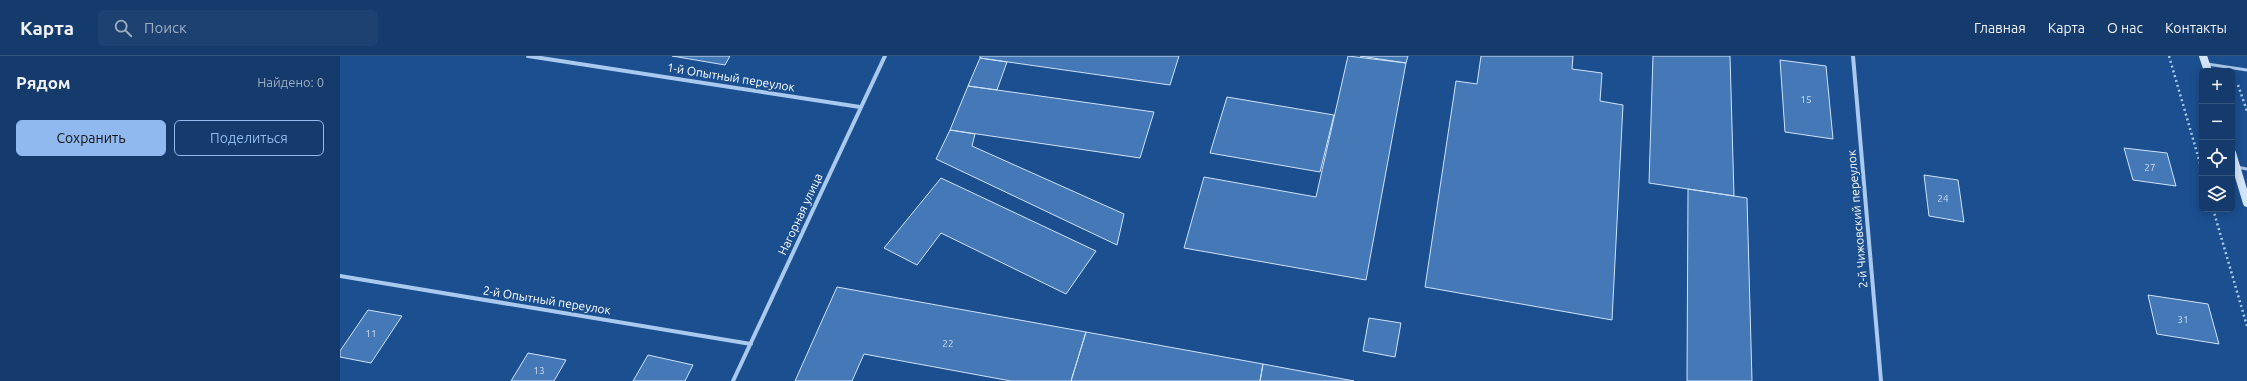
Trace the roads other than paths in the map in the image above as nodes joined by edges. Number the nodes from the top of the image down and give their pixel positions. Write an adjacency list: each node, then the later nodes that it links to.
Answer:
1 (528, 56): 6 (street, 1-й Опытный переулок)
2 (884, 56): 6 (street, Нагорная улица)
3 (1853, 56): 14 (street, 2-й Чижовский переулок)
4 (2205, 64): 5 (lane)
5 (2247, 70)
6 (860, 108): 12 (street, Нагорная улица)
7 (2235, 164): 8 (main road)
8 (2236, 167): 9 (lane); 10 (main road)
9 (2247, 169)
10 (2247, 203)
11 (340, 276): 12 (street, 2-й Опытный переулок)
12 (751, 344): 13 (street, Нагорная улица)
13 (733, 381)
14 (1881, 381)

